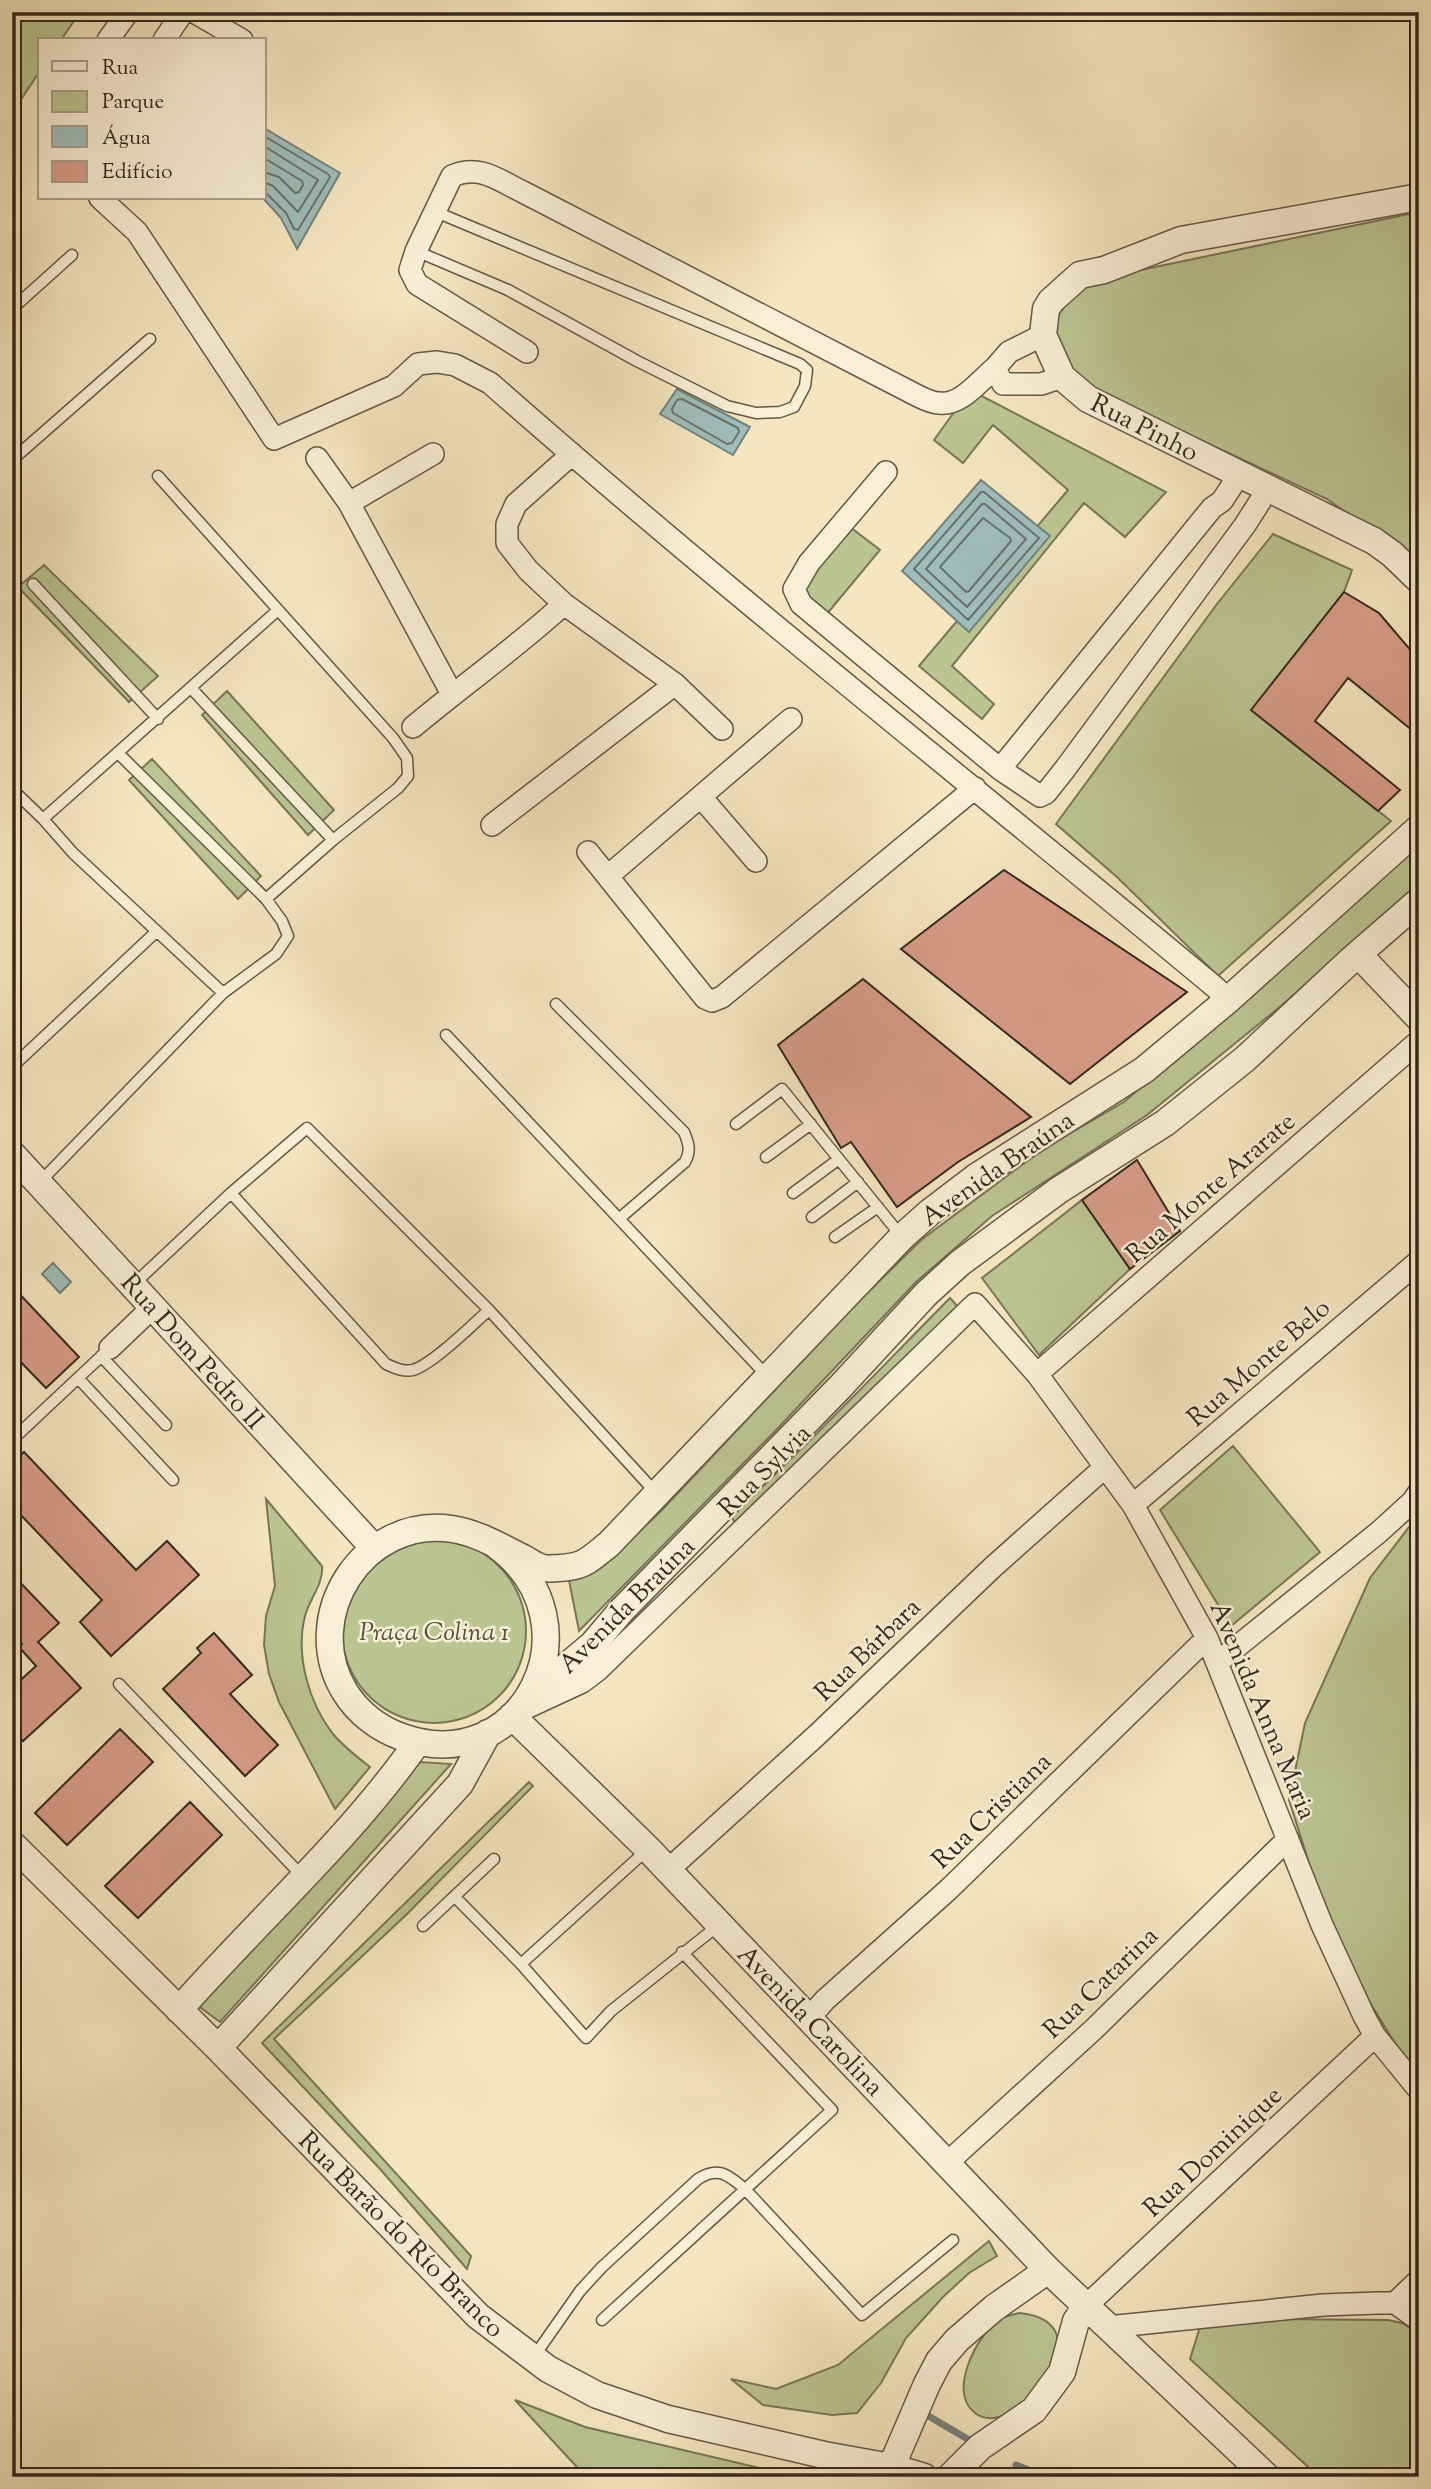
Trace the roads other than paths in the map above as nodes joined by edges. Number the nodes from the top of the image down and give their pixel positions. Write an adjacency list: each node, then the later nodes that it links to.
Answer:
1 (128, 12): 4 (street)
2 (183, 12): 5 (street)
3 (194, 12): 6 (street)
4 (109, 38)
5 (165, 38)
6 (239, 38)
7 (1419, 197): 13 (street)
8 (102, 200): 19 (street)
9 (436, 212): 10 (street); 10 (lane); 16 (street)
10 (416, 251): 15 (street)
11 (72, 254): 12 (lane)
12 (12, 309)
13 (1043, 334): 16 (street); 17 (street, Rua Pinho)
14 (150, 339): 21 (lane)
15 (527, 352)
16 (999, 376): 17 (street)
17 (1062, 377): 23 (street, Rua Pinho)
18 (433, 454): 26 (street)
19 (572, 454): 29 (street); 40 (street)
20 (317, 458): 26 (street)
21 (12, 460)
22 (886, 471): 39 (street)
23 (1239, 475): 25 (street, Rua Pinho); 39 (street)
24 (158, 476): 30 (lane)
25 (1268, 489): 27 (street, Rua Pinho); 39 (street)
26 (349, 503): 33 (street)
27 (1419, 580)
28 (33, 584): 34 (lane)
29 (564, 604): 31 (street); 33 (street)
30 (278, 610): 32 (lane); 46 (lane)
31 (675, 684): 37 (street); 44 (street)
32 (191, 688): 34 (lane); 46 (lane)
33 (452, 694): 36 (street)
34 (158, 719): 38 (lane)
35 (791, 719): 42 (street)
36 (413, 727)
37 (722, 729)
38 (119, 754): 43 (lane); 50 (lane)
39 (1000, 769)
40 (975, 788): 49 (street); 55 (street)
41 (12, 789): 43 (lane)
42 (701, 797): 48 (street); 49 (street)
43 (43, 819): 52 (lane)
44 (492, 825)
45 (1419, 828): 55 (street, Avenida Braúna)
46 (333, 841): 50 (lane)
47 (588, 852): 49 (street)
48 (756, 861)
49 (608, 876)
50 (266, 899): 54 (lane)
51 (1419, 901): 53 (street, Avenida Braúna)
52 (157, 931): 54 (lane); 60 (lane)
53 (1358, 954): 57 (street); 96 (street, Avenida Braúna)
54 (223, 993): 67 (lane)
55 (1228, 1000): 74 (street, Avenida Braúna)
56 (556, 1004): 72 (lane)
57 (1419, 1018)
58 (446, 1035): 72 (lane)
59 (1419, 1041): 81 (street, Rua Monte Ararate)
60 (12, 1067)
61 (736, 1124): 62 (lane)
62 (811, 1124): 64 (lane); 65 (lane)
63 (12, 1154): 67 (street, Rua Dom Pedro II)
64 (766, 1157)
65 (839, 1159): 66 (lane); 69 (lane)
66 (858, 1182): 70 (lane); 71 (lane)
67 (39, 1183): 76 (street, Rua Dom Pedro II)
68 (230, 1193): 76 (lane); 79 (lane); 79 (lane)
69 (793, 1194)
70 (878, 1207): 73 (lane); 74 (lane)
71 (812, 1217)
72 (620, 1218): 82 (lane)
73 (835, 1237)
74 (902, 1237): 82 (street, Avenida Braúna)
75 (1419, 1261): 90 (street, Rua Monte Belo)
76 (133, 1285): 78 (street, Rua Dom Pedro II)
77 (975, 1304): 81 (street, Avenida Anna Maria); 96 (street, Rua Sylvia)
78 (153, 1307): 80 (street); 92 (street, Rua Dom Pedro II)
79 (489, 1310): 89 (lane)
80 (106, 1352): 83 (lane); 84 (lane)
81 (1037, 1374): 86 (street, Avenida Anna Maria)
82 (768, 1377): 89 (street, Avenida Braúna)
83 (78, 1378): 85 (lane); 87 (lane)
84 (166, 1425)
85 (12, 1440)
86 (1104, 1468): 90 (street, Avenida Anna Maria); 103 (street, Rua Bárbara)
87 (173, 1480)
88 (1419, 1492): 94 (street)
89 (657, 1493): 91 (street, Avenida Braúna)
90 (1133, 1505): 93 (street, Avenida Anna Maria)
91 (496, 1545): 92 (street); 96 (street)
92 (374, 1548): 98 (street)
93 (1208, 1638): 94 (street, Avenida Anna Maria); 111 (street, Rua Cristiana)
94 (1218, 1662): 99 (street, Avenida Anna Maria)
95 (119, 1684): 104 (lane)
96 (518, 1710): 97 (street); 101 (street, Avenida Carolina)
97 (488, 1733): 98 (street); 113 (street)
98 (416, 1743): 104 (street)
99 (1288, 1839): 112 (street, Avenida Anna Maria); 115 (street, Rua Catarina)
100 (12, 1844): 110 (street, Rua Barão do Río Branco)
101 (648, 1849): 103 (street, Avenida Carolina); 109 (lane)
102 (494, 1859): 105 (lane)
103 (668, 1870): 106 (street, Avenida Carolina)
104 (304, 1878): 110 (street)
105 (456, 1898): 107 (lane); 109 (lane)
106 (720, 1924): 108 (lane); 111 (street, Avenida Carolina)
107 (423, 1926)
108 (682, 1952): 109 (lane); 116 (lane)
109 (521, 1964)
110 (178, 2010): 113 (street, Rua Barão do Río Branco)
111 (809, 2018): 115 (street, Avenida Carolina)
112 (1375, 2036): 114 (street, Avenida Anna Maria); 121 (street, Rua Dominique)
113 (218, 2048): 125 (street, Rua Barão do Río Branco)
114 (1419, 2090)
115 (947, 2163): 118 (street, Avenida Carolina)
116 (745, 2189): 117 (lane); 122 (lane); 125 (lane)
117 (953, 2240)
118 (1048, 2270): 121 (street, Avenida Carolina); 126 (street)
119 (1419, 2280): 120 (street)
120 (1395, 2303): 123 (street); 124 (street)
121 (1086, 2306): 124 (street, Avenida Carolina); 128 (street)
122 (602, 2320)
123 (1419, 2320)
124 (1108, 2327): 129 (street, Avenida Carolina)
125 (533, 2359): 126 (street, Rua Barão do Río Branco)
126 (889, 2472): 127 (street, Rua Barão do Río Branco)
127 (924, 2477)
128 (950, 2477)
129 (1267, 2477)

